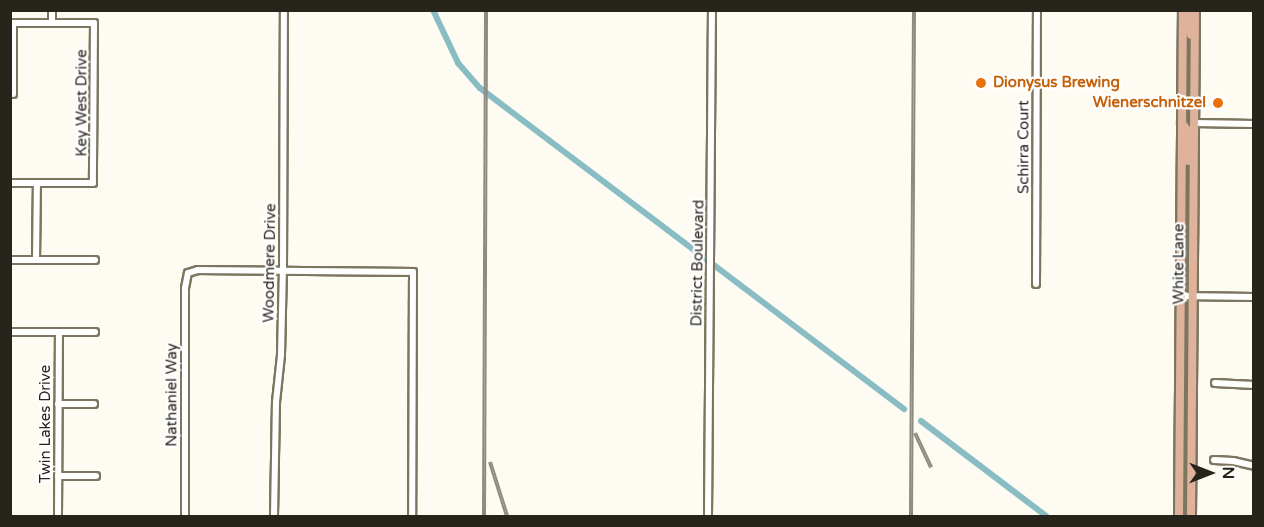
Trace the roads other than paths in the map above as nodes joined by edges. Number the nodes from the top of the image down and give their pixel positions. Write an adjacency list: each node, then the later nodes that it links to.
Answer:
1 (52, 10): 8 (street)
2 (284, 10): 21 (street, Woodmere Drive)
3 (712, 10): 41 (street, District Boulevard)
4 (1037, 10): 22 (street, Schirra Court)
5 (1183, 10): 9 (main road); 10 (main road, White Lane)
6 (1195, 10): 9 (main road, White Lane)
7 (12, 23): 8 (street); 11 (street)
8 (52, 23): 17 (street, Key West Drive)
9 (1194, 54): 13 (main road, White Lane)
10 (1182, 67): 12 (main road, White Lane); 13 (main road)
11 (13, 94)
12 (1182, 123): 15 (main road); 24 (main road, White Lane)
13 (1194, 123): 14 (street); 15 (main road, White Lane)
14 (1254, 124)
15 (1192, 166): 23 (main road, White Lane)
16 (10, 183): 17 (street)
17 (37, 183): 19 (street)
18 (10, 260): 19 (street)
19 (36, 260): 20 (street)
20 (95, 260)
21 (283, 270): 38 (street, Nathaniel Way); 39 (street, Woodmere Drive); 40 (street)
22 (1036, 284)
23 (1193, 294): 24 (street); 25 (street); 43 (main road, White Lane)
24 (1180, 296): 42 (main road, White Lane)
25 (1254, 297)
26 (10, 332): 27 (street)
27 (59, 332): 28 (street); 31 (street, Twin Lakes Drive)
28 (95, 332)
29 (1215, 383): 30 (street)
30 (1254, 386)
31 (58, 404): 32 (street); 35 (street, Twin Lakes Drive)
32 (94, 404)
33 (1214, 460): 34 (street)
34 (1254, 466)
35 (58, 476): 36 (street); 37 (street, Twin Lakes Drive)
36 (96, 476)
37 (58, 516)
38 (185, 516)
39 (274, 516)
40 (412, 516)
41 (708, 516)
42 (1181, 516)
43 (1191, 516)

